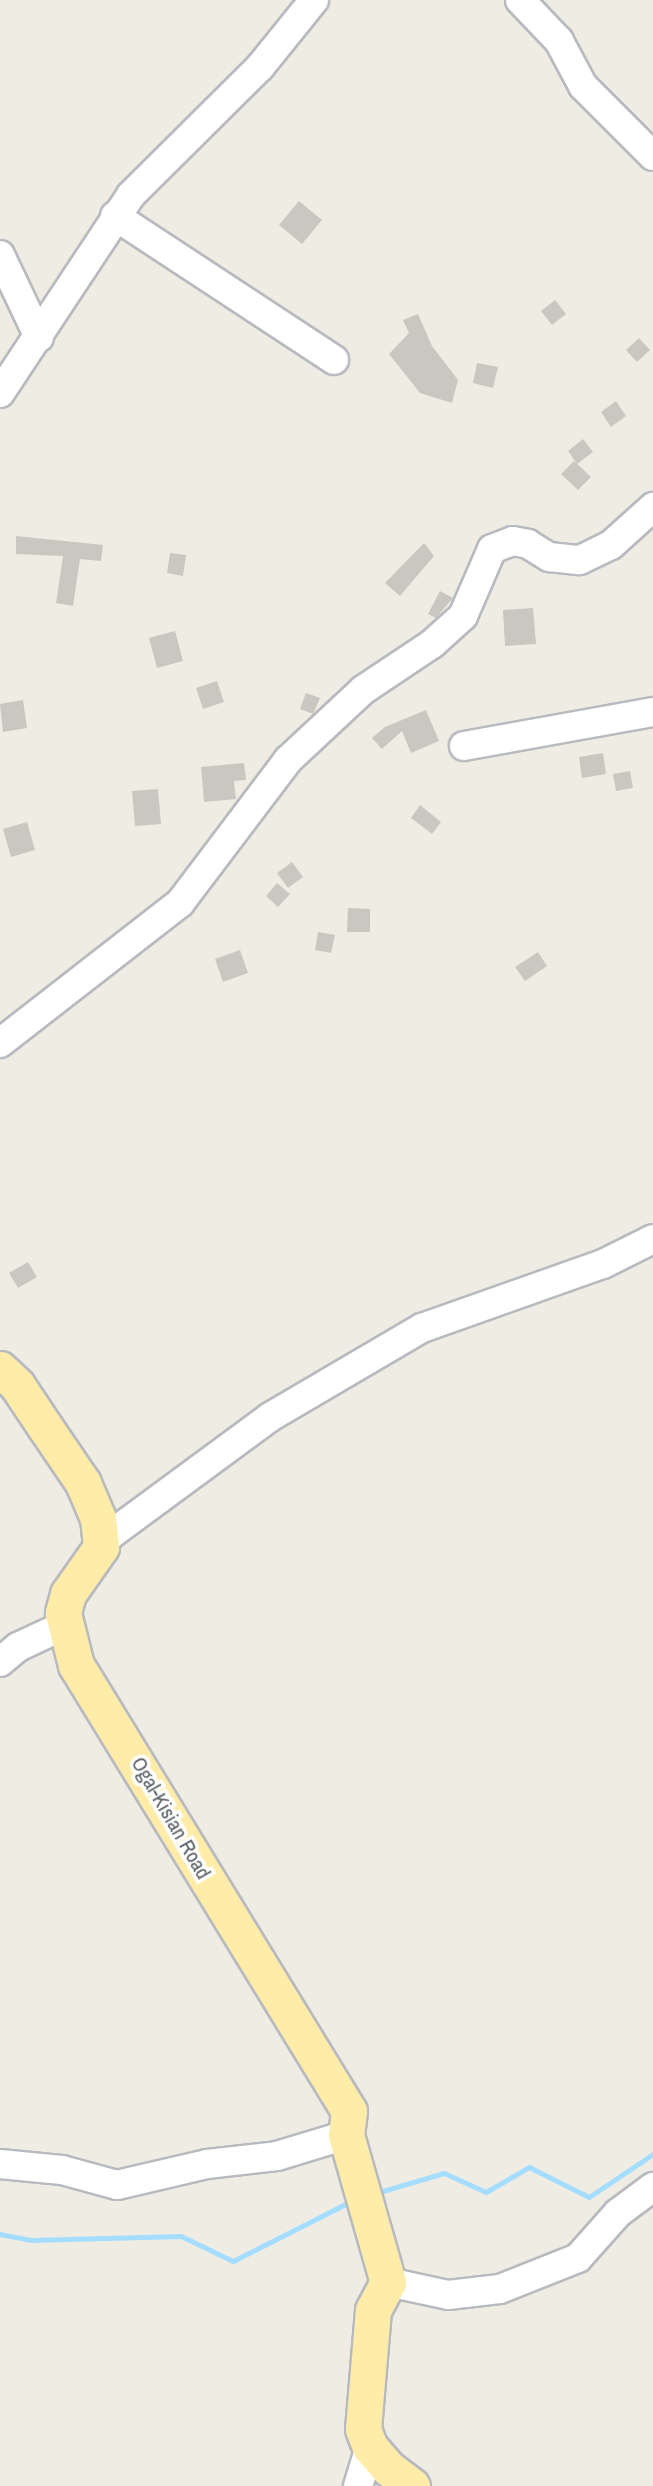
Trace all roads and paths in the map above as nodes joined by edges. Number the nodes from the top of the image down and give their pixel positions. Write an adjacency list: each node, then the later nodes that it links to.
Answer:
1 (314, 0): 4 (street)
2 (520, 0): 3 (street)
3 (653, 156)
4 (115, 216): 6 (street); 7 (street)
5 (0, 255): 6 (street)
6 (39, 337): 8 (street)
7 (334, 360)
8 (0, 393)
9 (653, 507): 12 (street)
10 (653, 712): 11 (street)
11 (464, 746)
12 (0, 1044)
13 (653, 1239): 15 (street)
14 (0, 1369): 15 (main road)
15 (101, 1546): 16 (main road, Ogal-Kisian Road)
16 (65, 1625): 17 (street); 18 (main road, Ogal-Kisian Road)
17 (0, 1662)
18 (346, 2135): 19 (street); 21 (main road, Ogal-Kisian Road)
19 (0, 2164)
20 (653, 2187): 21 (street)
21 (388, 2281): 22 (main road)
22 (370, 2447): 23 (street); 24 (main road)
23 (358, 2486)
24 (412, 2486)

